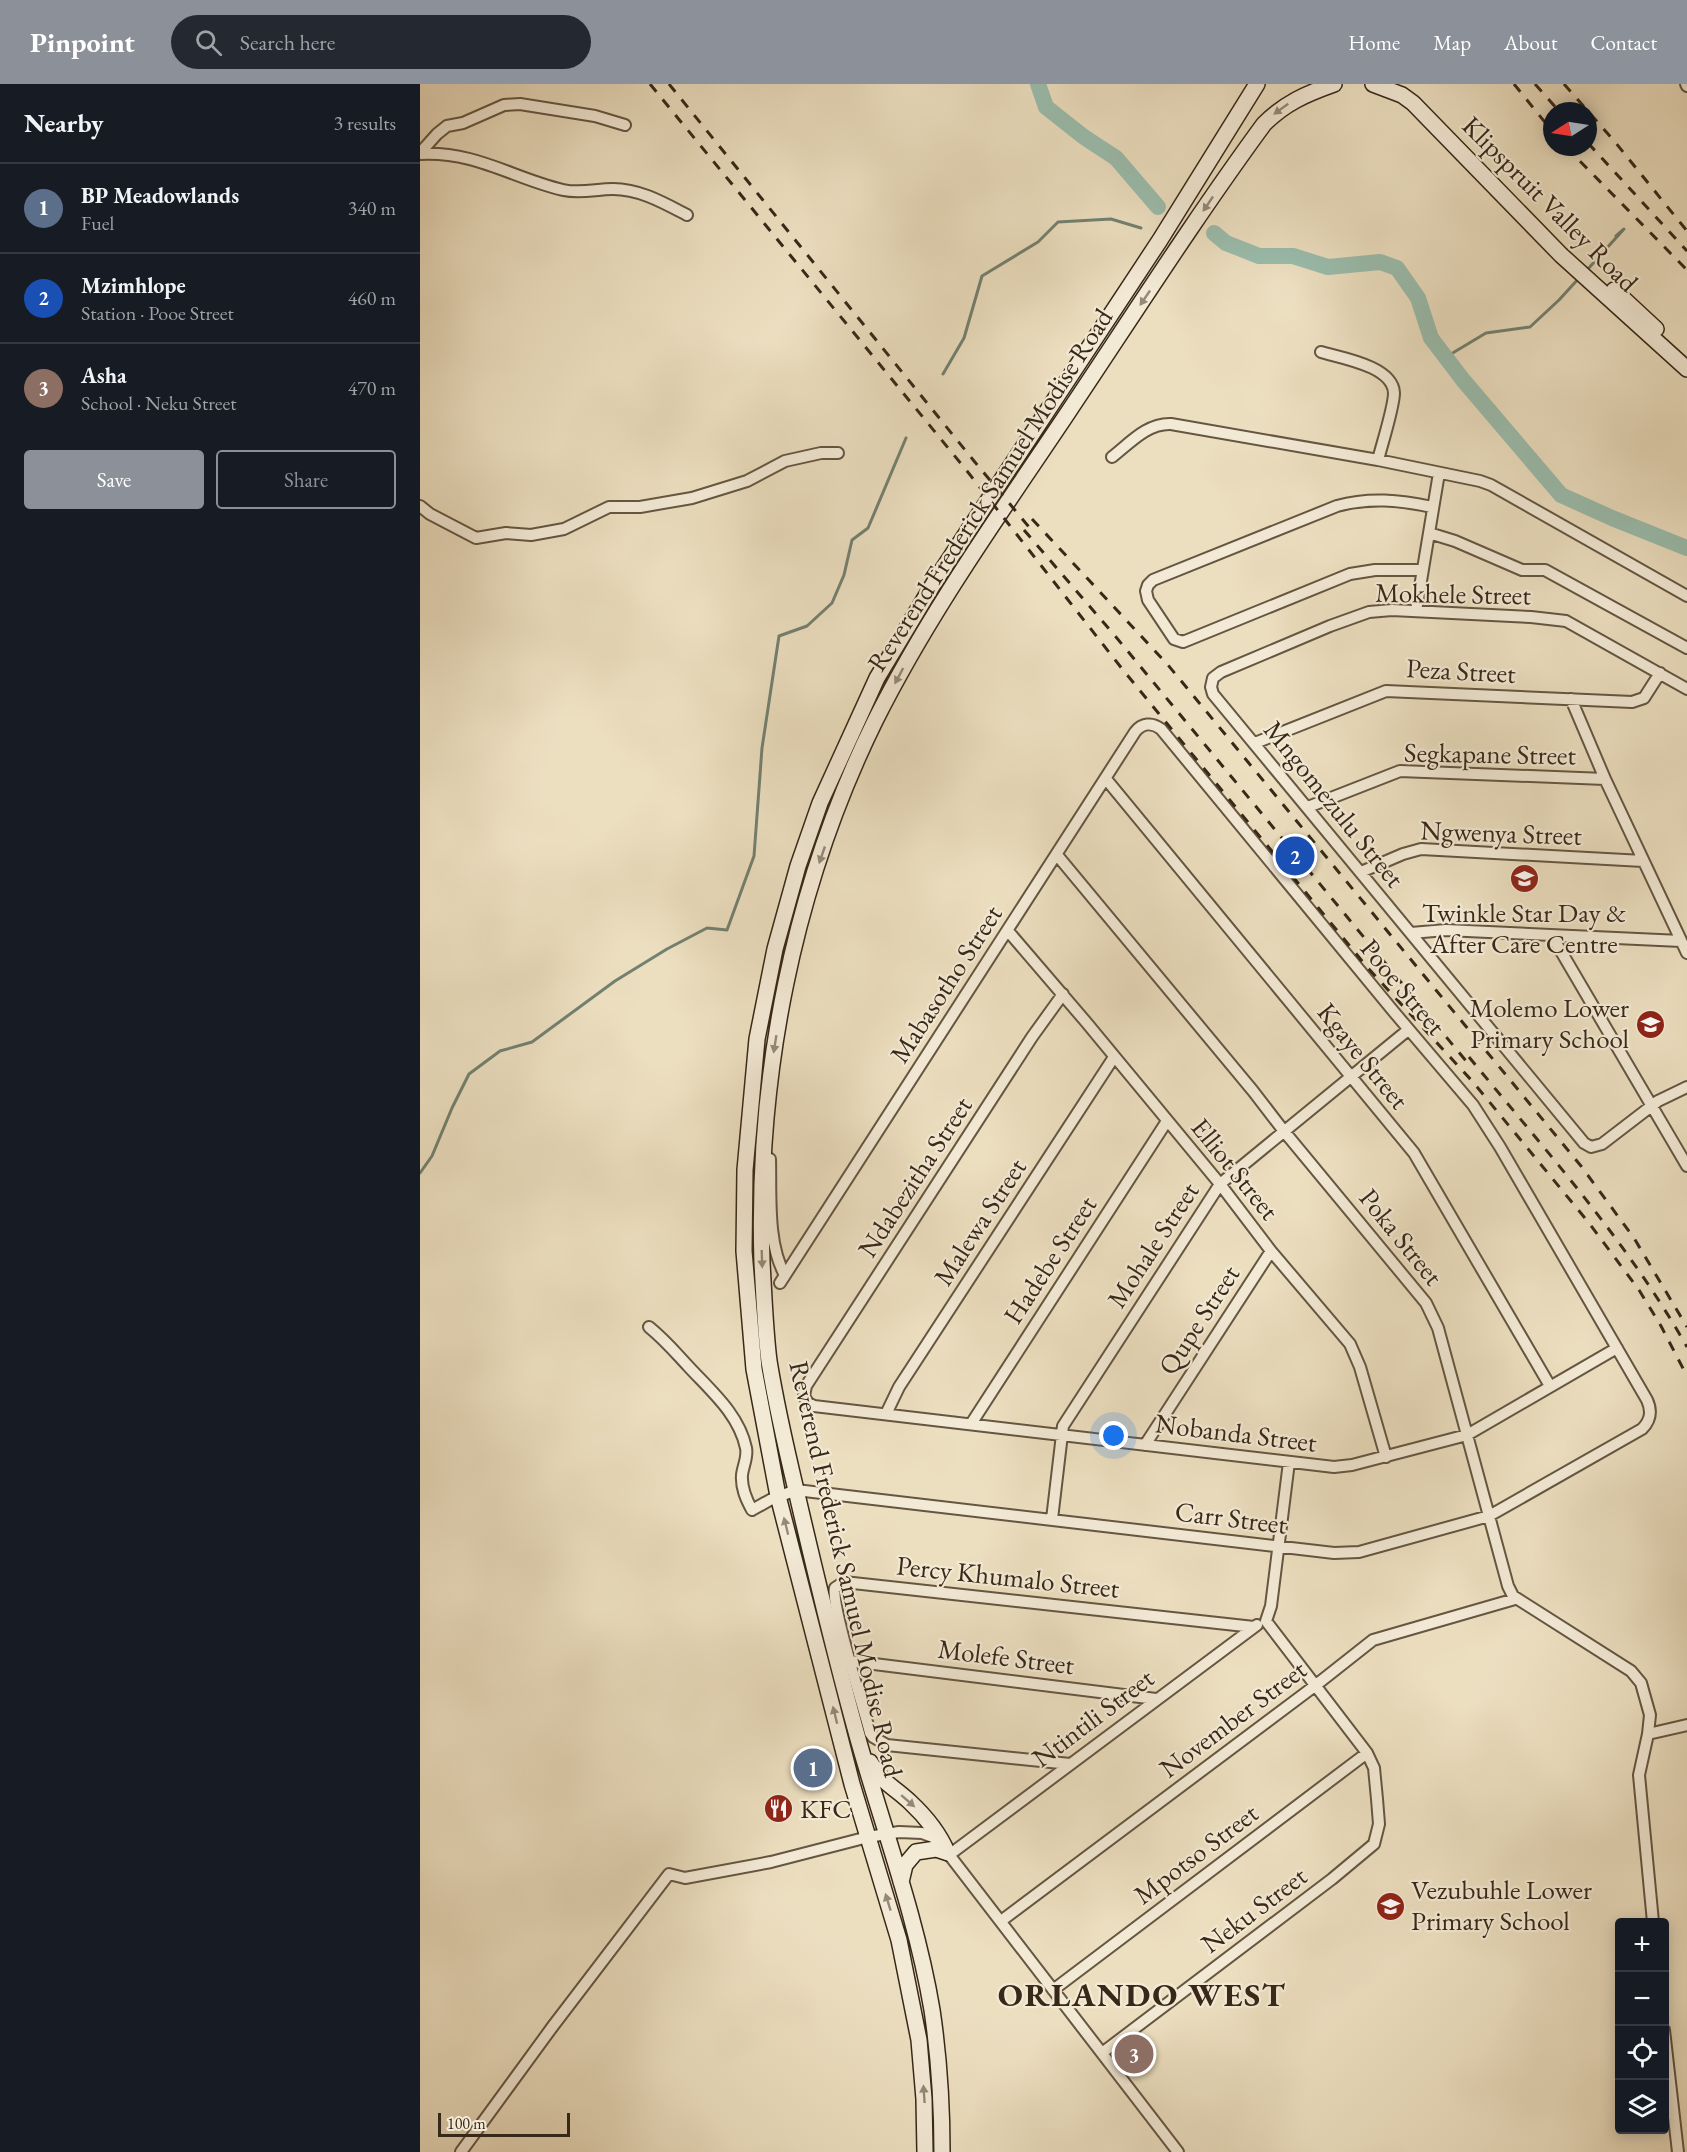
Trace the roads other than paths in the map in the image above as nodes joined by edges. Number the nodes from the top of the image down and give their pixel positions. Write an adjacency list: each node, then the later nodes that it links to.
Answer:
1 (1257, 84): 66 (main road, Reverend Frederick Samuel Modise Road)
2 (1334, 84): 49 (main road, Reverend Frederick Samuel Modise Road, one-way to 49)
3 (1373, 84): 8 (main road, Klipspruit Valley Road)
4 (1405, 84): 8 (main road, Klipspruit Valley Road)
5 (625, 125): 6 (street)
6 (420, 154): 7 (street)
7 (687, 214)
8 (1564, 252): 9 (main road, Klipspruit Valley Road)
9 (1604, 289): 11 (main road, Klipspruit Valley Road); 12 (main road, Klipspruit Valley Road)
10 (1321, 352): 15 (street)
11 (1687, 357)
12 (1687, 369)
13 (838, 453): 17 (street)
14 (1112, 457): 15 (street)
15 (1378, 460): 16 (street)
16 (1438, 473): 18 (street); 21 (street)
17 (420, 507)
18 (1432, 507): 19 (street); 20 (street)
19 (1428, 533): 20 (street); 23 (street)
20 (1421, 570): 22 (street)
21 (1687, 596)
22 (1416, 611): 24 (street, Mokhele Street); 25 (street, Mokhele Street)
23 (1687, 648)
24 (1660, 673): 26 (street, Mokhele Street); 27 (street, Peza Street)
25 (1213, 678): 29 (street, Mngomezulu Street)
26 (1687, 689)
27 (1570, 699): 29 (street, Peza Street); 31 (street)
28 (1159, 727): 30 (street, Mabasotho Street); 42 (street, Pooe Street)
29 (1255, 743): 32 (street, Mngomezulu Street)
30 (1106, 779): 33 (street, Mabasotho Street); 44 (street, Kgaye Street)
31 (1605, 779): 32 (street, Segkapane Street); 34 (street)
32 (1308, 807): 35 (street, Mngomezulu Street)
33 (1057, 855): 36 (street, Mabasotho Street); 48 (street, Poka Street)
34 (1643, 861): 35 (street, Ngwenya Street); 39 (street)
35 (1361, 872): 37 (street, Mngomezulu Street)
36 (1008, 931): 41 (street, Elliot Street); 49 (street, Mabasotho Street)
37 (1411, 933): 38 (street); 46 (street, Mngomezulu Street)
38 (1552, 936): 39 (street); 46 (street)
39 (1681, 941): 40 (street)
40 (1687, 953)
41 (1062, 994): 43 (street, Elliot Street); 55 (street, Ndabezitha Street)
42 (1408, 1030): 44 (street, Mohale Street); 54 (street, Pooe Street)
43 (1114, 1057): 47 (street, Elliot Street); 57 (street, Malewa Street)
44 (1351, 1077): 48 (street, Mohale Street); 56 (street, Kgaye Street)
45 (1687, 1087): 46 (street)
46 (1651, 1107): 50 (street)
47 (1167, 1121): 51 (street, Elliot Street); 59 (street, Hadebe Street)
48 (1283, 1130): 51 (street, Mohale Street); 61 (street, Poka Street)
49 (764, 1135): 65 (main road, Reverend Frederick Samuel Modise Road, one-way to 65)
50 (1687, 1166)
51 (1220, 1184): 52 (street, Elliot Street); 60 (street, Mohale Street)
52 (1271, 1251): 62 (street, Qupe Street); 63 (street, Elliot Street)
53 (648, 1327): 66 (street, Carr Street)
54 (1617, 1348): 56 (street, Nobanda Street); 58 (street, Pooe Street)
55 (806, 1386): 57 (street, Nobanda Street)
56 (1550, 1386): 61 (street, Nobanda Street)
57 (886, 1414): 59 (street, Nobanda Street)
58 (1648, 1421): 67 (street, Carr Street)
59 (971, 1424): 60 (street, Nobanda Street)
60 (1061, 1435): 62 (street, Nobanda Street); 68 (street, Mohale Street)
61 (1467, 1435): 63 (street, Nobanda Street); 67 (street, Poka Street)
62 (1145, 1445): 64 (street, Nobanda Street)
63 (1386, 1457): 64 (street, Nobanda Street)
64 (1290, 1462): 69 (street)
65 (796, 1490): 66 (street, Carr Street); 68 (street, Carr Street); 78 (main road, Reverend Frederick Samuel Modise Road)
66 (778, 1496): 82 (main road, Reverend Frederick Samuel Modise Road, one-way to 66)
67 (1489, 1516): 69 (street, Carr Street); 70 (street, Poka Street)
68 (1052, 1519): 69 (street, Carr Street)
69 (1280, 1546): 71 (street)
70 (1515, 1599): 74 (street, November Street); 77 (street)
71 (1266, 1621): 72 (street, Ntintili Street); 74 (street)
72 (1254, 1627): 73 (street, Percy Khumalo Street); 75 (street, Ntintili Street)
73 (850, 1662): 75 (street, Molefe Street); 80 (street)
74 (1316, 1685): 79 (street); 86 (street, November Street)
75 (1156, 1699): 80 (street, Ntintili Street)
76 (1687, 1725): 77 (street)
77 (1648, 1734): 85 (street)
78 (859, 1741): 81 (main road, Reverend Frederick Samuel Modise Road); 83 (main road, one-way to 83)
79 (1367, 1753): 87 (street, Mpotso Street); 88 (street, Neku Street)
80 (1070, 1764): 83 (street, Ntintili Street)
81 (885, 1833): 82 (street); 83 (street); 84 (main road, Reverend Frederick Samuel Modise Road)
82 (868, 1837): 91 (street); 92 (main road, Reverend Frederick Samuel Modise Road, one-way to 82)
83 (948, 1853): 84 (main road); 86 (street)
84 (900, 1883): 93 (main road, Reverend Frederick Samuel Modise Road)
85 (1653, 1918)
86 (1001, 1921): 87 (street)
87 (1053, 1990): 88 (street)
88 (1102, 2053): 94 (street)
89 (1669, 2060): 90 (street)
90 (1681, 2148)
91 (461, 2152)
92 (925, 2152)
93 (942, 2152)
94 (1178, 2152)

